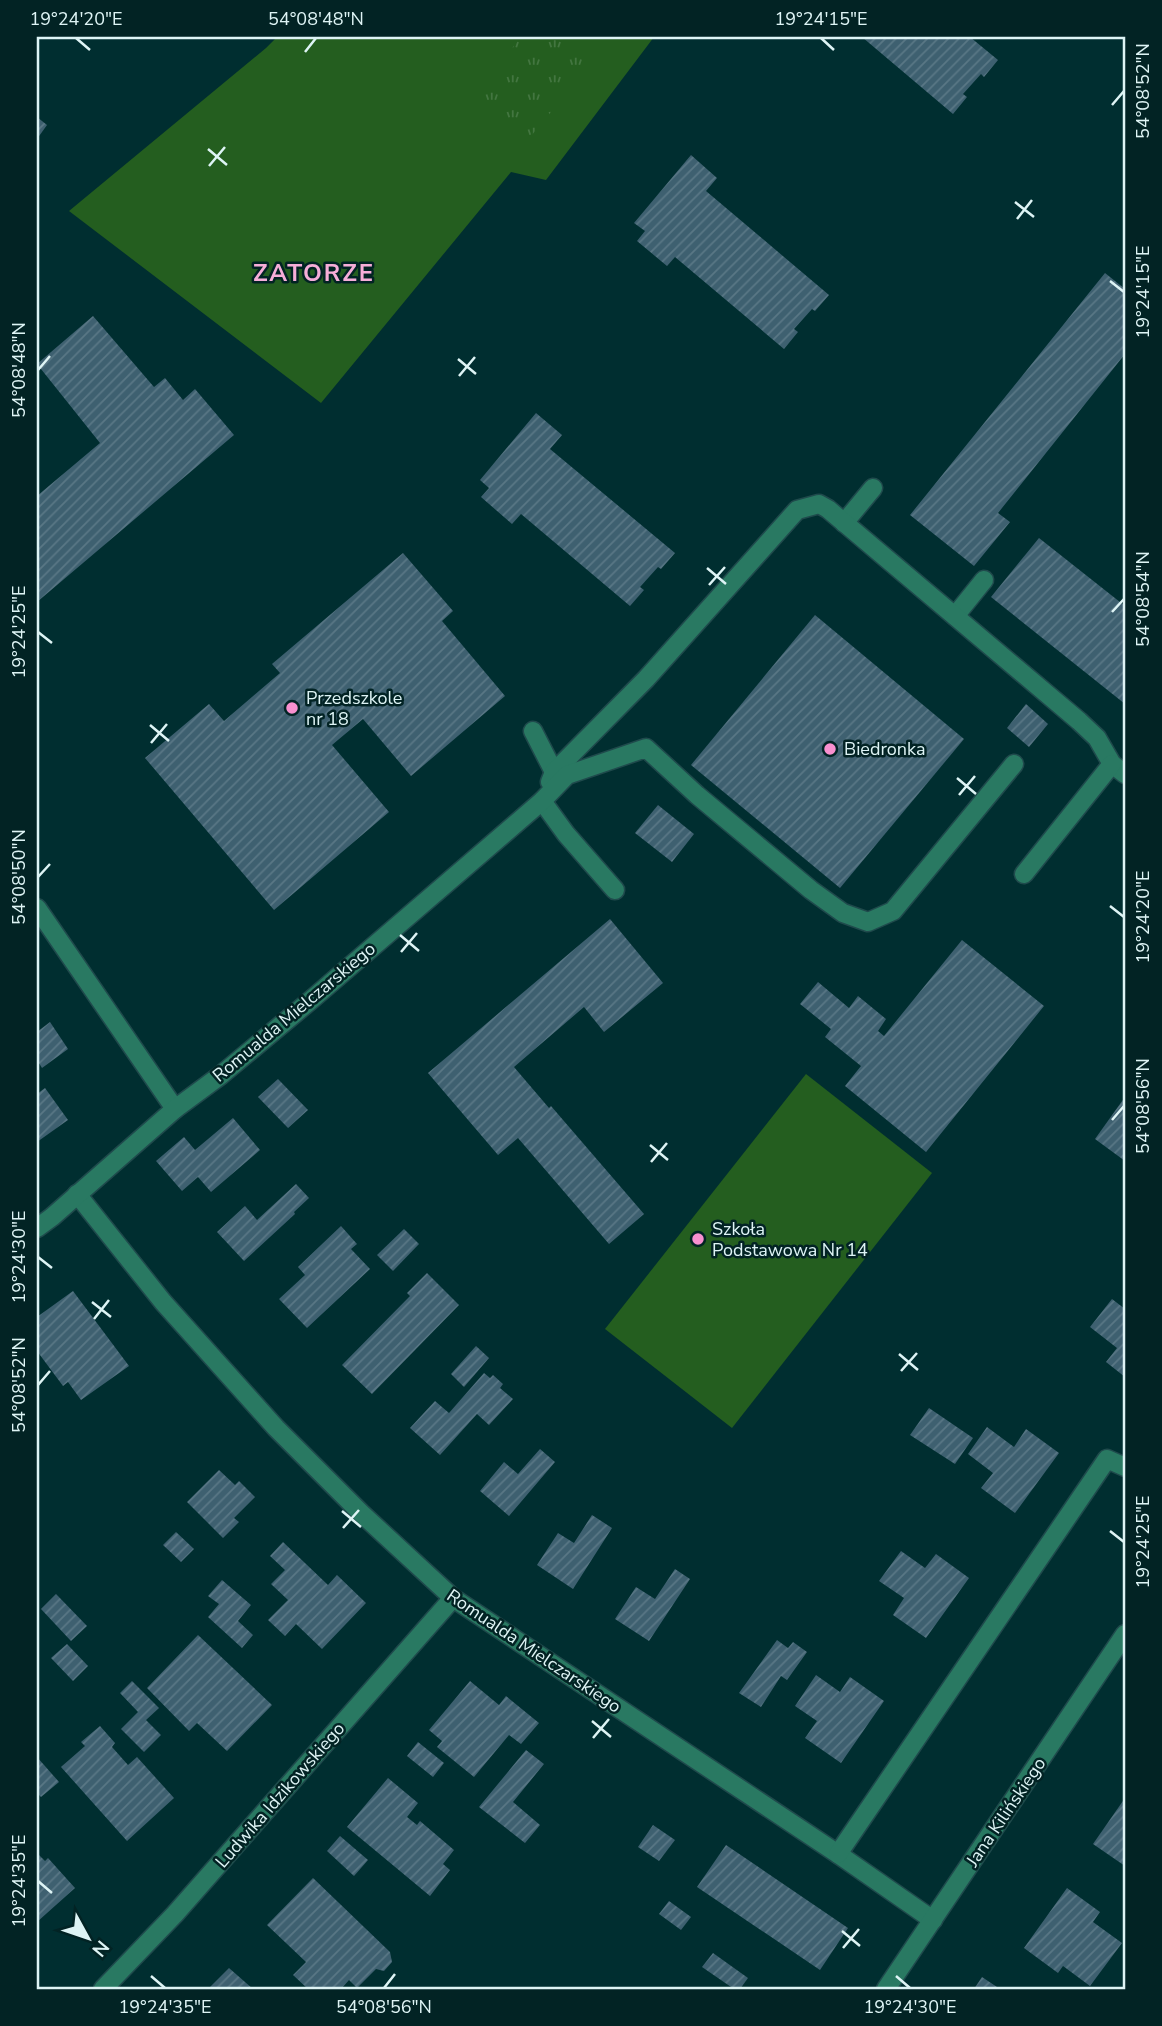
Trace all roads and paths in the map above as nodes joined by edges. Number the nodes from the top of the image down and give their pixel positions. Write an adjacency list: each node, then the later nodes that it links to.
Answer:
1 (873, 488): 2 (street)
2 (844, 523): 4 (street); 8 (street)
3 (984, 580): 4 (street)
4 (955, 616): 7 (street)
5 (533, 731): 8 (street)
6 (1014, 764): 9 (street, Romualda Mielczarskiego)
7 (1119, 769): 10 (street)
8 (554, 772): 9 (street)
9 (542, 802): 11 (street); 13 (street, Romualda Mielczarskiego)
10 (1024, 874)
11 (615, 890)
12 (37, 908): 13 (street)
13 (175, 1109): 14 (street, Romualda Mielczarskiego)
14 (77, 1194): 15 (street, Romualda Mielczarskiego); 17 (street, Romualda Mielczarskiego)
15 (37, 1228)
16 (1125, 1466): 19 (street)
17 (453, 1598): 19 (street, Romualda Mielczarskiego); 21 (street, Ludwika Idzikowskiego)
18 (1125, 1634): 20 (street, Jana Kilińskiego)
19 (838, 1854): 20 (street, Romualda Mielczarskiego)
20 (933, 1920): 22 (street, Jana Kilińskiego)
21 (103, 1989)
22 (886, 1989)

